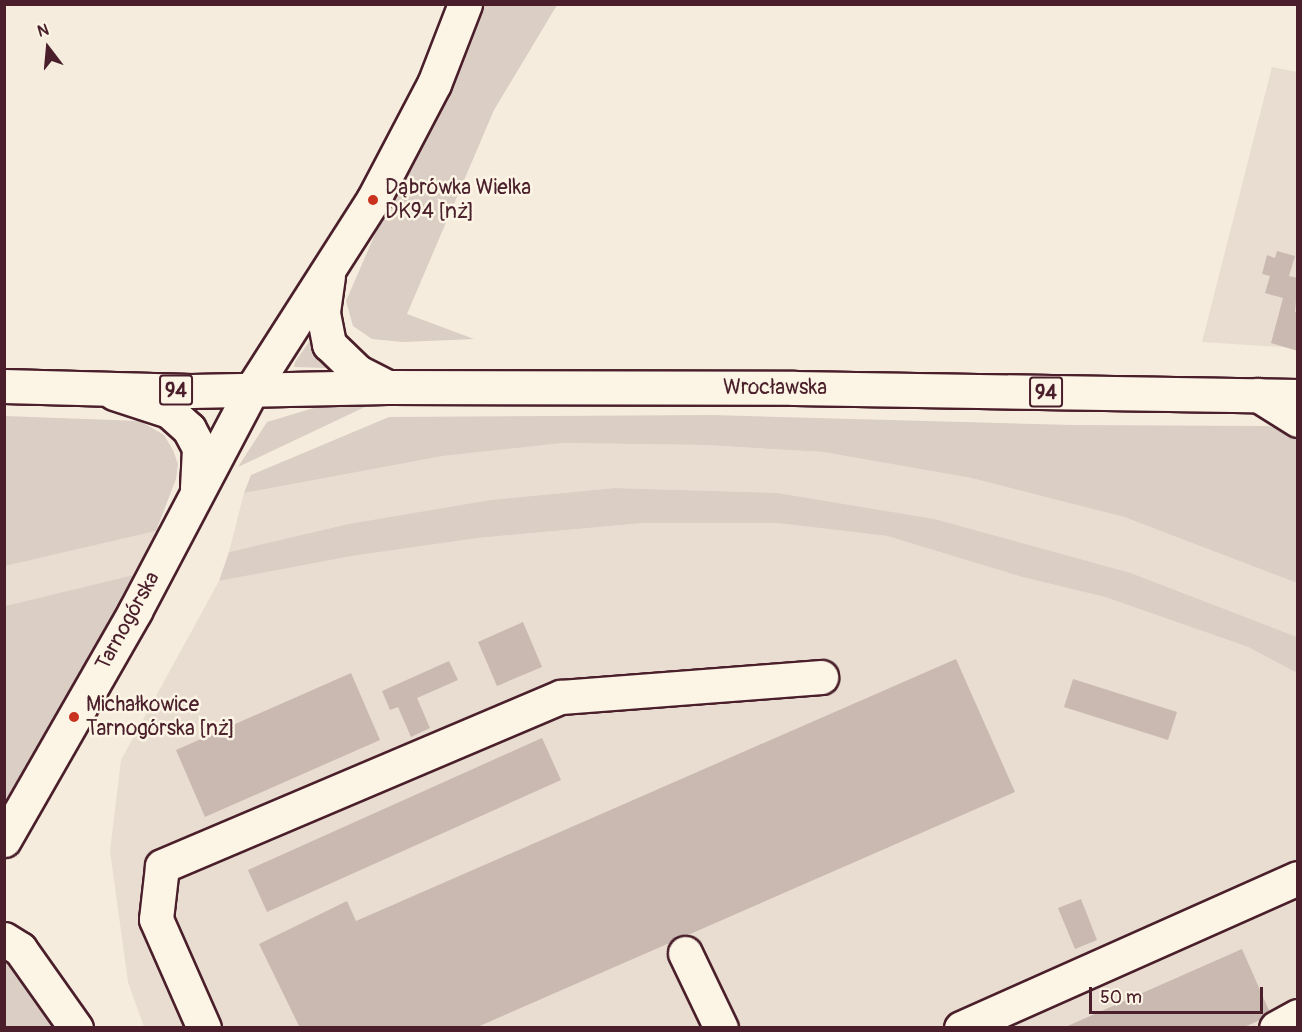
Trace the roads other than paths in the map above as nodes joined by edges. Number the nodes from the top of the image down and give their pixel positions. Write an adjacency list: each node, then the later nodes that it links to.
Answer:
1 (465, 4): 2 (street, Tarnogórska)
2 (329, 271): 4 (street); 6 (street, Tarnogórska)
3 (4, 386): 5 (street, 94)
4 (387, 387): 6 (street, Wrocławska / 94); 7 (street, Wrocławska / 94)
5 (100, 388): 6 (street, 94); 10 (street, Tarnogórska)
6 (252, 389): 10 (street, Tarnogórska)
7 (1258, 395): 8 (street, Wrocławska / 94); 9 (street)
8 (1298, 396)
9 (1298, 420)
10 (196, 495): 12 (street, Tarnogórska)
11 (821, 677): 18 (street)
12 (8, 826)
13 (1298, 878): 20 (street)
14 (4, 939): 17 (street)
15 (686, 953): 19 (street)
16 (1298, 1016): 21 (street)
17 (76, 1028)
18 (204, 1028)
19 (721, 1028)
20 (961, 1028)
21 (1276, 1028)

